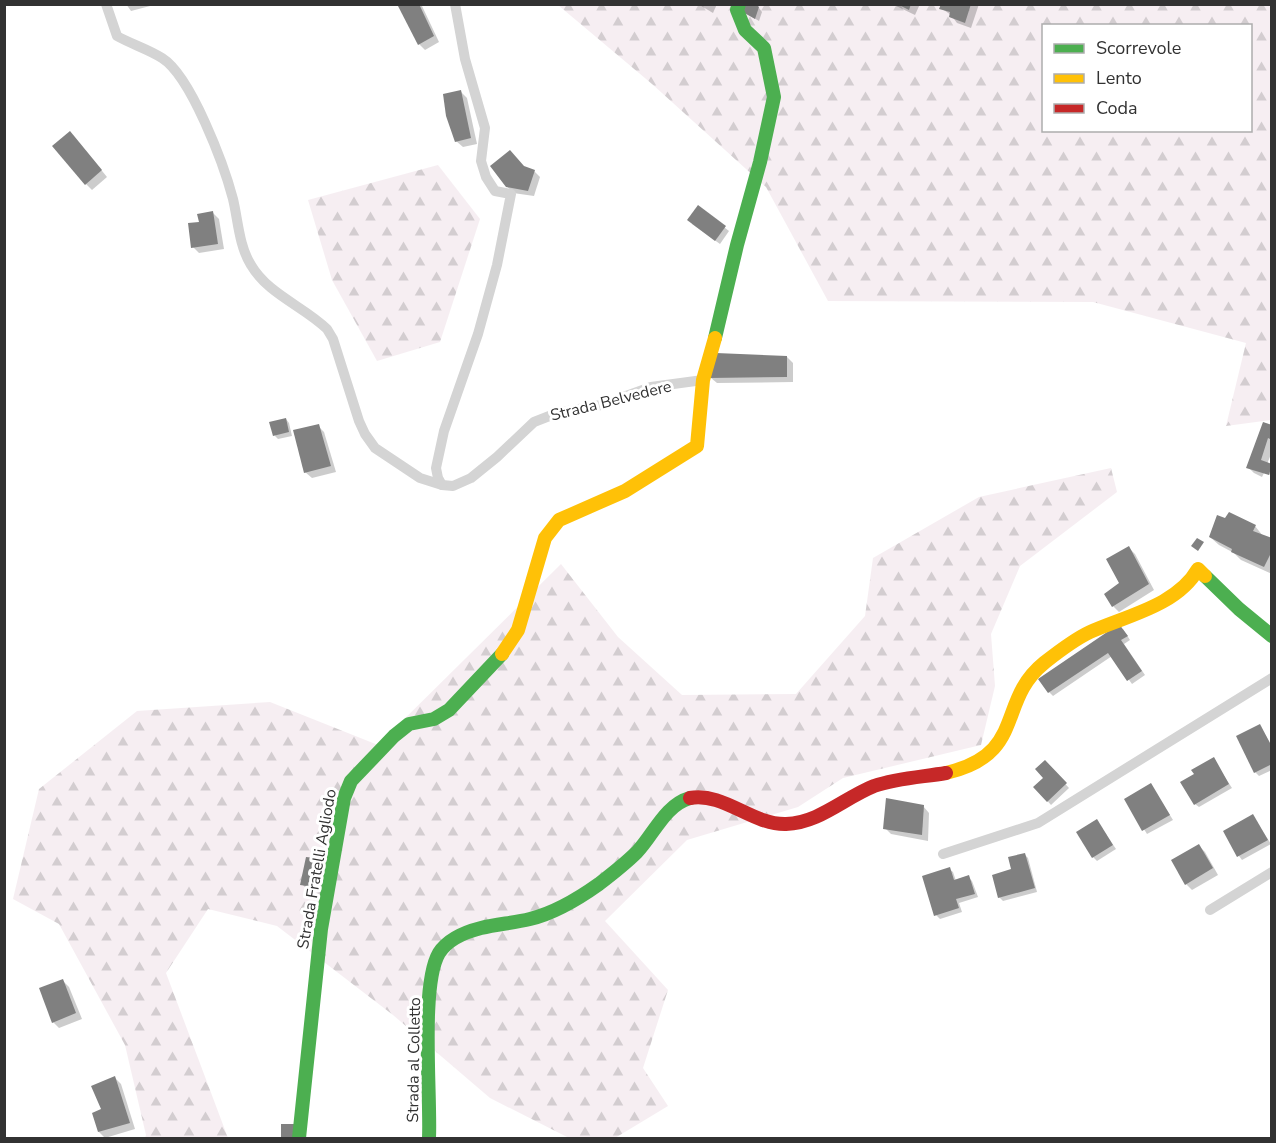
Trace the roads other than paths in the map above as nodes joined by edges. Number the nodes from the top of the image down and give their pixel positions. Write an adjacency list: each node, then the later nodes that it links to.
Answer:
1 (106, 4): 5 (street)
2 (455, 4): 5 (street)
3 (739, 4): 4 (street)
4 (703, 380): 5 (street, Strada Belvedere); 11 (street, Strada Fratelli Agliodo)
5 (442, 485)
6 (1272, 636): 12 (street, Strada al Colletto)
7 (1272, 678): 8 (street)
8 (943, 854)
9 (1272, 872): 10 (street)
10 (1210, 910)
11 (300, 1138)
12 (429, 1138)

